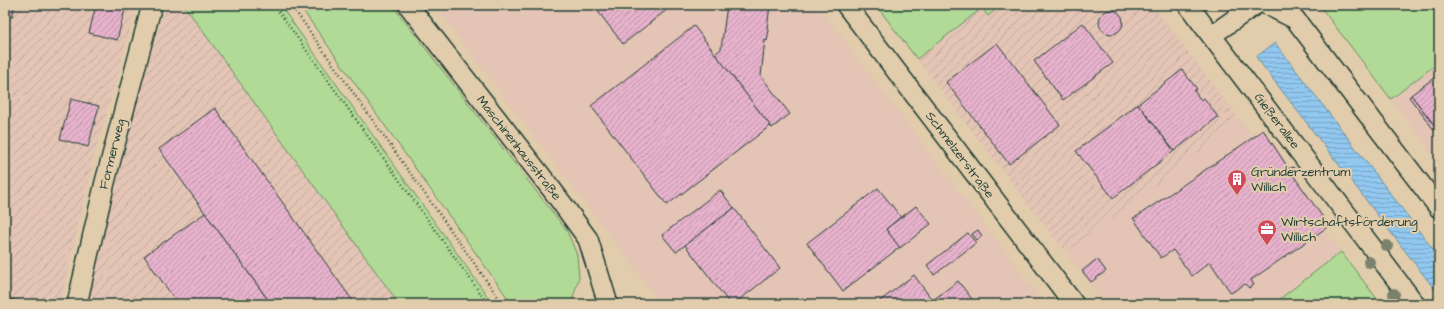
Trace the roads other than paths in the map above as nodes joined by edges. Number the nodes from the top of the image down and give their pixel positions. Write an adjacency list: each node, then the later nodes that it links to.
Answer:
1 (152, 5): 9 (street, Formerweg)
2 (408, 5): 10 (street, Maschinenhausstraße)
3 (846, 5): 11 (street, Schmelzerstraße)
4 (1188, 5): 7 (street, Gießerallee)
5 (1255, 5): 7 (street)
6 (1267, 5): 8 (street)
7 (1212, 35): 12 (street, Gießerallee)
8 (1439, 208)
9 (77, 304)
10 (608, 304)
11 (1074, 304)
12 (1415, 304)

